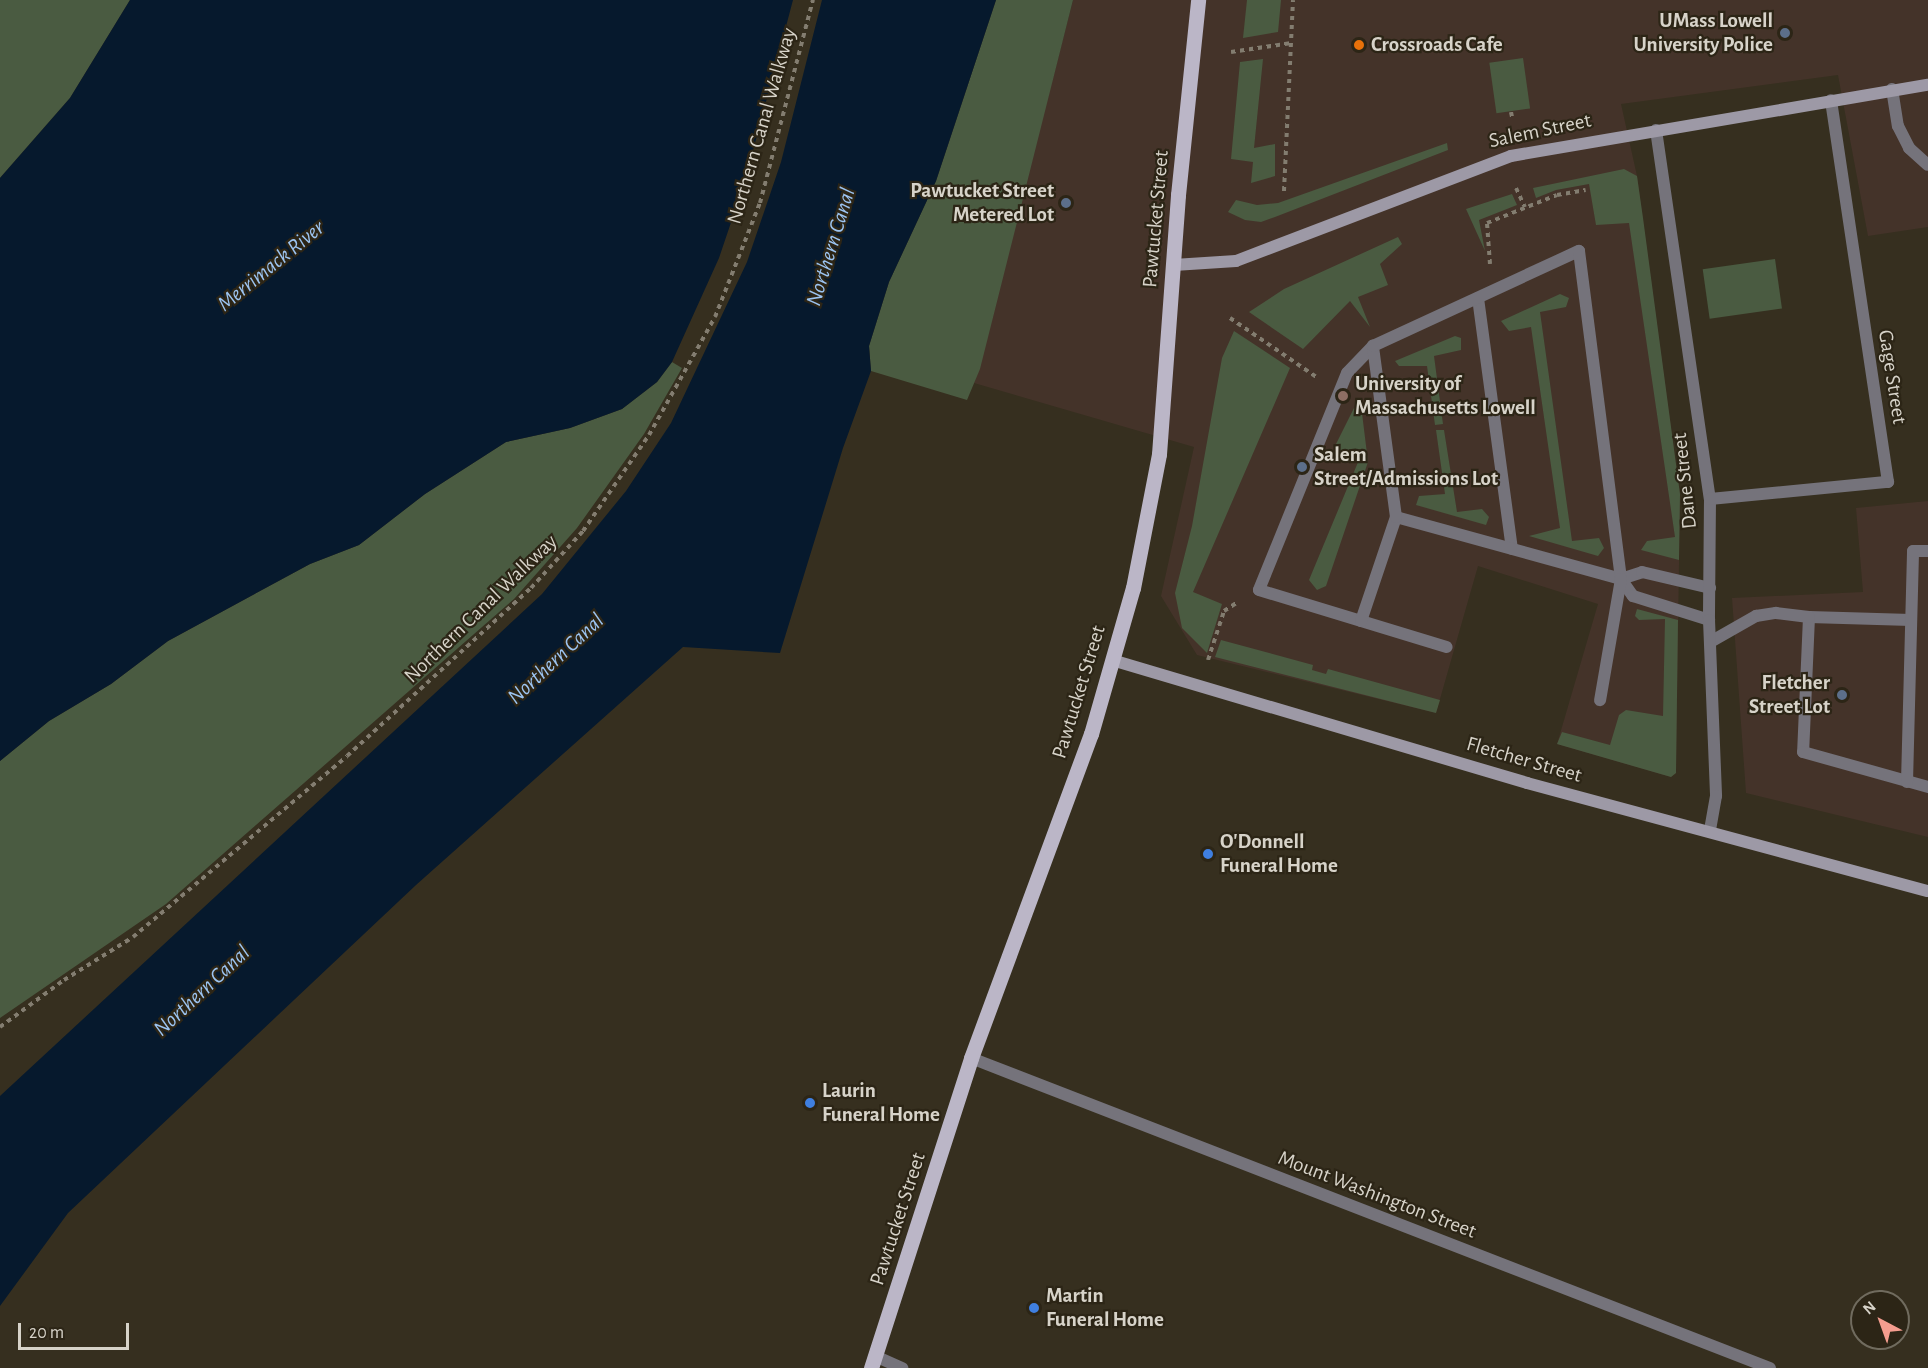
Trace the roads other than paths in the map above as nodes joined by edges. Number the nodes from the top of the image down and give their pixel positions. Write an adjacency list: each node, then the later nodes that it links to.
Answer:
1 (1198, 0): 7 (main road, Pawtucket Street)
2 (1928, 85): 3 (main road, Salem Street)
3 (1892, 89): 4 (main road, Salem Street); 6 (street)
4 (1830, 100): 5 (main road, Salem Street); 10 (street, Gage Street)
5 (1656, 129): 7 (main road, Salem Street); 10 (street, Dane Street)
6 (1928, 165)
7 (1174, 265): 22 (main road, Pawtucket Street)
8 (1478, 298): 9 (street); 12 (street); 14 (street)
9 (1372, 346): 11 (street); 19 (street)
10 (1710, 499): 15 (street, Dane Street)
11 (1396, 517): 12 (street); 19 (street)
12 (1512, 549): 14 (street)
13 (1928, 551): 18 (street)
14 (1621, 579): 15 (street); 17 (street); 23 (street)
15 (1710, 588): 17 (street, Dane Street)
16 (1809, 617): 18 (street); 20 (street); 24 (street)
17 (1709, 620): 20 (street, Dane Street)
18 (1911, 620): 24 (street)
19 (1361, 621): 21 (street)
20 (1712, 641): 26 (street, Dane Street)
21 (1447, 647)
22 (1112, 660): 26 (main road, Fletcher Street); 28 (main road, Pawtucket Street)
23 (1600, 700)
24 (1907, 782): 25 (street)
25 (1928, 788)
26 (1710, 831): 27 (main road, Fletcher Street)
27 (1928, 891)
28 (971, 1058): 29 (main road, Pawtucket Street); 31 (street, Mount Washington Street)
29 (873, 1362): 30 (street)
30 (902, 1368)
31 (1770, 1368)

